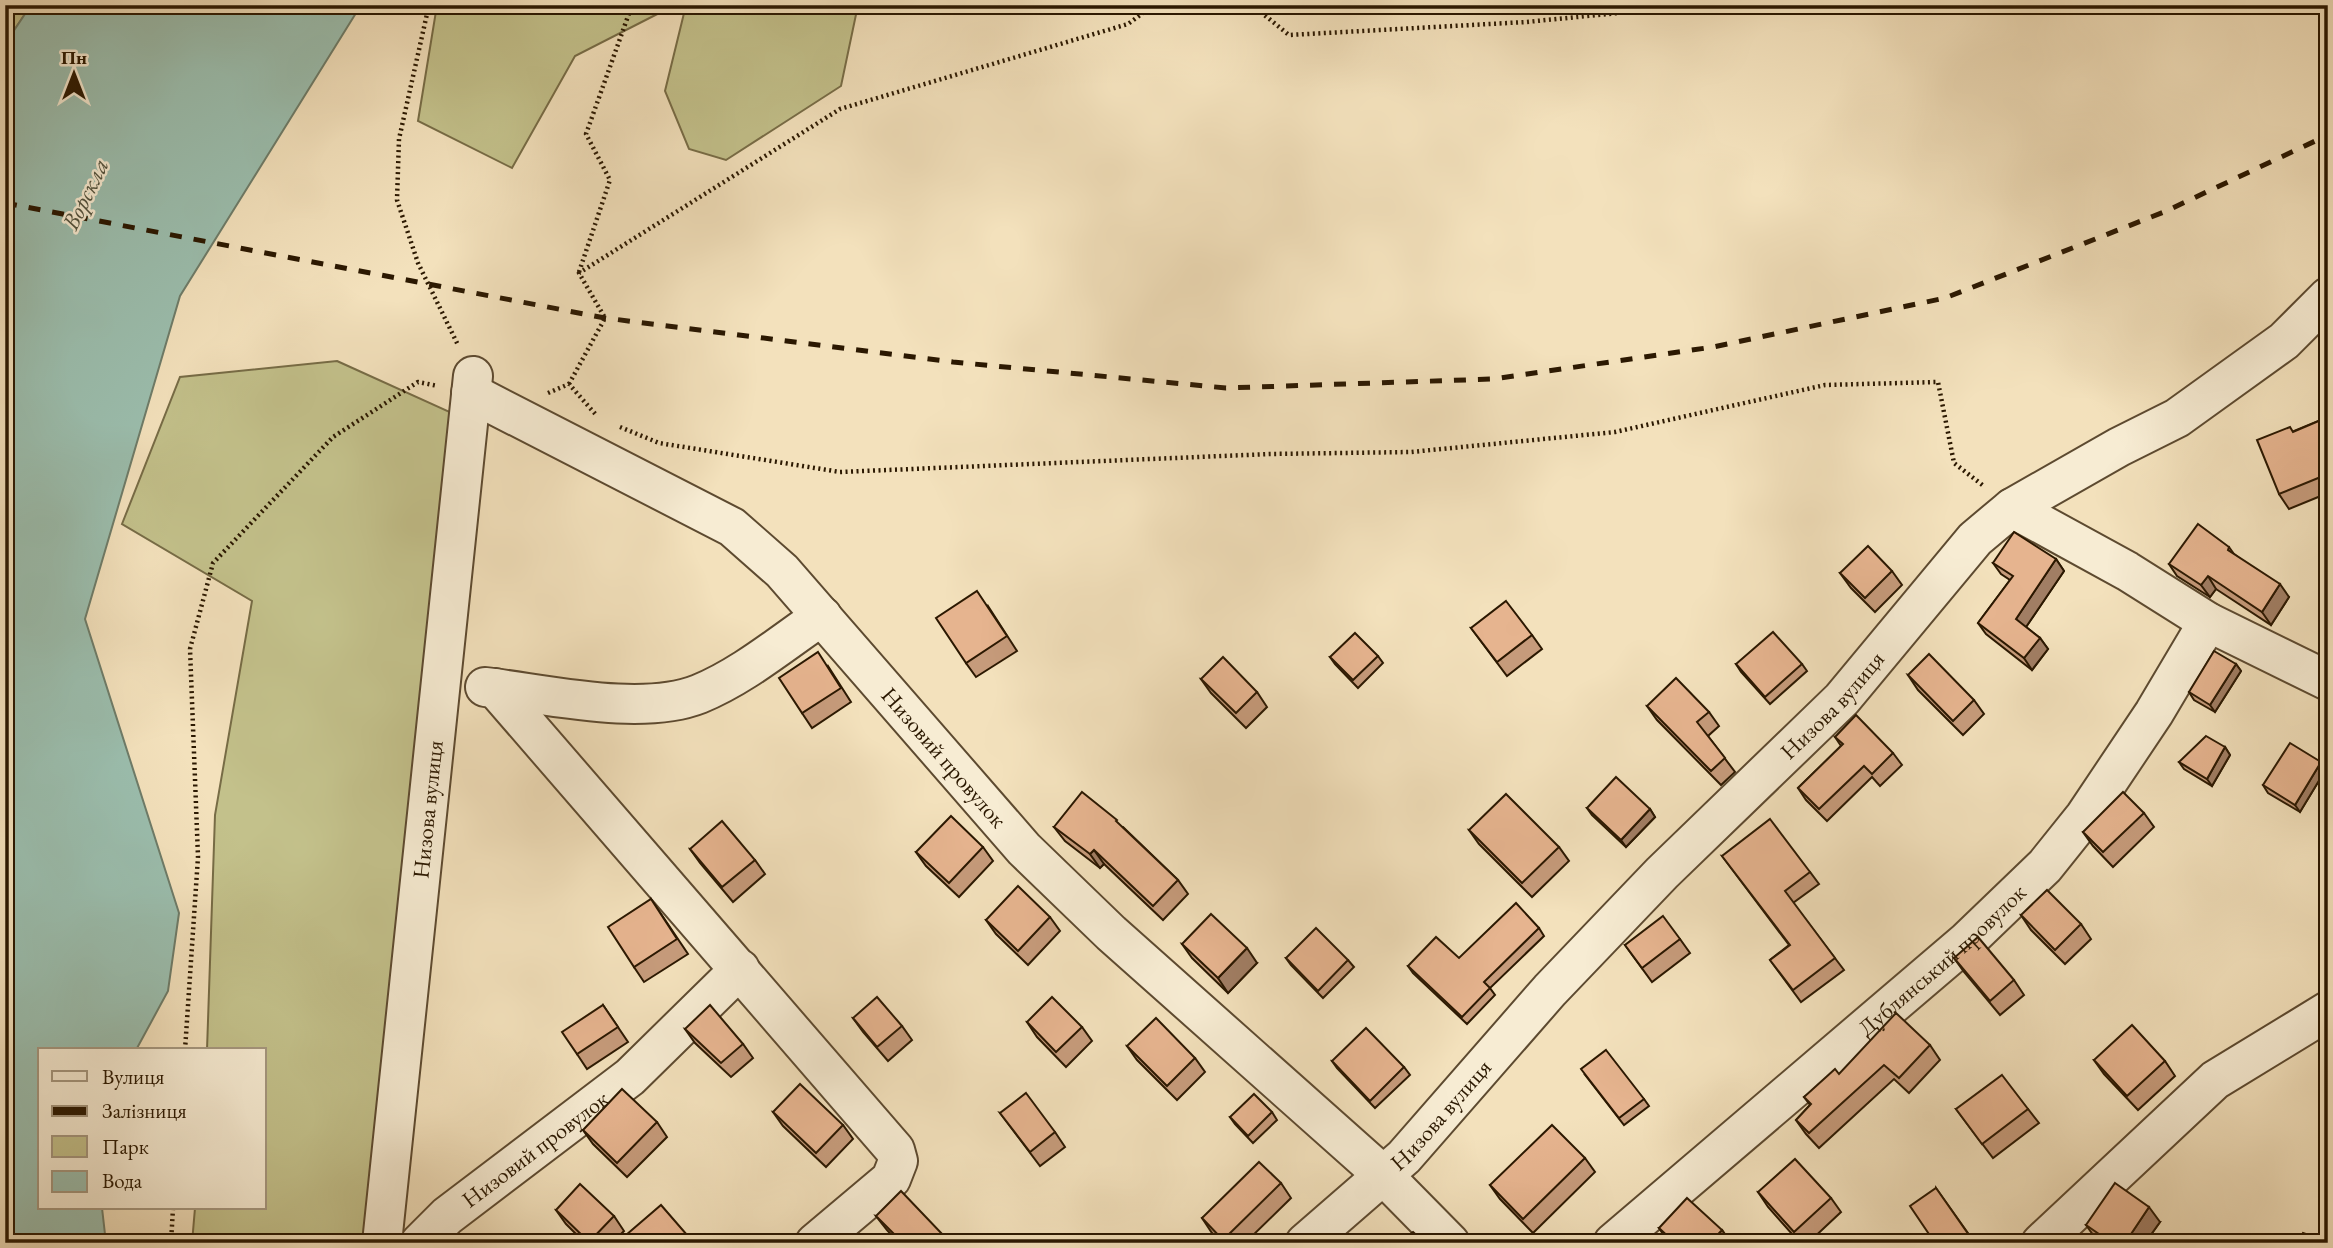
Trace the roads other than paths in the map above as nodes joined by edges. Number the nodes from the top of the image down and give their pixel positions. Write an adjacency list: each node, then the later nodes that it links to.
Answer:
1 (2328, 297): 3 (street, Низова вулиця)
2 (472, 384): 4 (street, Низовий провулок); 6 (street, Низова вулиця)
3 (2012, 508): 5 (street); 11 (street, Низова вулиця)
4 (822, 616): 8 (street); 11 (street, Низовий провулок)
5 (2208, 622): 7 (street); 17 (street, Дублянський провулок)
6 (441, 681): 8 (street); 13 (street, Низова вулиця)
7 (2328, 681)
8 (495, 688): 9 (street)
9 (740, 969): 12 (street); 14 (street, Низовий провулок)
10 (2328, 1011): 18 (street)
11 (1383, 1175): 15 (street, Низова вулиця); 16 (street, Низова вулиця)
12 (834, 1237)
13 (382, 1243)
14 (419, 1243)
15 (1305, 1243)
16 (1450, 1243)
17 (1613, 1243)
18 (2041, 1243)

